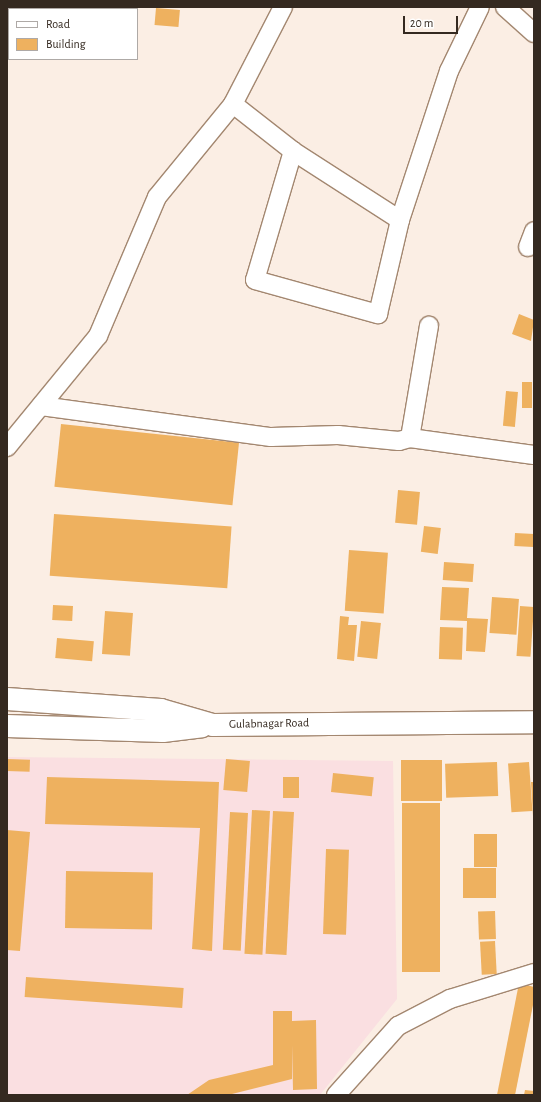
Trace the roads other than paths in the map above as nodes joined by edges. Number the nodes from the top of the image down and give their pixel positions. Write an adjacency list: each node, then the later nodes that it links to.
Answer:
1 (283, 7): 5 (street)
2 (480, 7): 7 (street)
3 (505, 7): 4 (street)
4 (534, 33)
5 (233, 104): 6 (street); 9 (street)
6 (293, 151): 7 (street); 7 (street)
7 (400, 220)
8 (430, 326): 10 (street)
9 (40, 406): 10 (street); 11 (street)
10 (410, 438): 12 (street)
11 (7, 447)
12 (534, 455)
13 (7, 699): 15 (main road, Gulabnagar Road)
14 (534, 722): 15 (main road, Gulabnagar Road)
15 (213, 725): 16 (main road)
16 (7, 726)
17 (534, 973): 18 (street)
18 (336, 1095)

